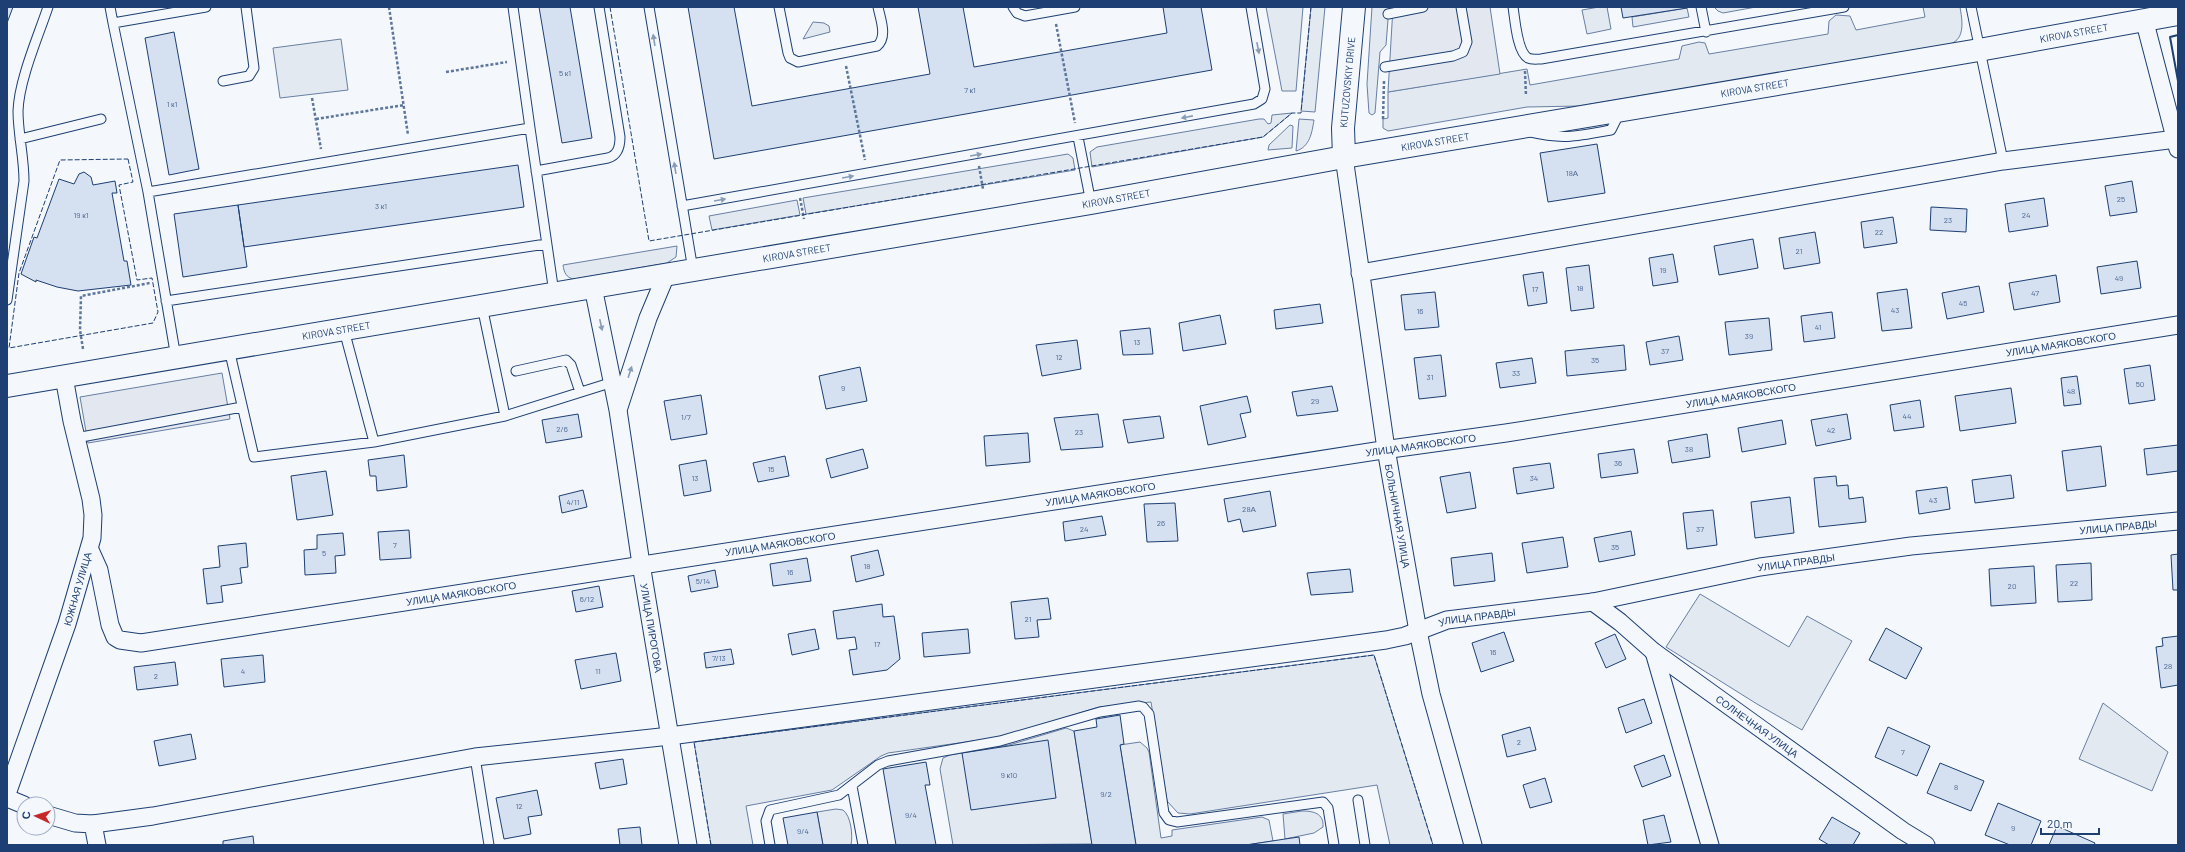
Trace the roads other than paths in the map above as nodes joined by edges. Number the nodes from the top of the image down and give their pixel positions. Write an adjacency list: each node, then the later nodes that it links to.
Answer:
1 (48, 7): 31 (lane)
2 (110, 7): 23 (lane)
3 (206, 7): 23 (lane)
4 (246, 7): 27 (lane)
5 (512, 7): 29 (lane)
6 (599, 7): 35 (lane)
7 (649, 7): 38 (lane, one-way to 7)
8 (779, 7): 9 (lane)
9 (878, 7)
10 (1013, 7): 11 (lane)
11 (1075, 7)
12 (1354, 7): 33 (street, KUTUZOVSKIY DRIVE)
13 (1423, 7): 20 (lane)
14 (1460, 7): 26 (lane)
15 (1513, 7): 24 (lane)
16 (1701, 7): 24 (lane)
17 (1844, 7): 24 (lane)
18 (1971, 7): 25 (lane)
19 (1251, 8): 30 (lane, one-way to 30)
20 (1388, 14)
21 (2178, 14): 22 (street, KIROVA STREET)
22 (2144, 19): 25 (street, KIROVA STREET); 32 (street)
23 (113, 23): 36 (lane)
24 (1706, 32)
25 (1979, 50): 33 (street, KIROVA STREET); 34 (lane)
26 (1385, 67)
27 (223, 81)
28 (101, 119): 31 (lane)
29 (530, 128): 35 (lane); 36 (lane)
30 (1078, 137): 37 (lane); 38 (lane, one-way to 30)
31 (20, 139): 45 (lane)
32 (2177, 144): 34 (street)
33 (1344, 157): 37 (street, KIROVA STREET); 41 (street, БОЛЬНИЧНАЯ УЛИЦА)
34 (2003, 161): 41 (street)
35 (536, 171): 39 (lane)
36 (148, 192): 46 (lane)
37 (1091, 203): 40 (street, KIROVA STREET)
38 (682, 206): 40 (lane)
39 (546, 244): 44 (lane); 46 (lane)
40 (693, 270): 42 (street, KIROVA STREET)
41 (1360, 273): 62 (street, БОЛЬНИЧНАЯ УЛИЦА)
42 (666, 275): 43 (street, KIROVA STREET); 58 (street, УЛИЦА ПИРОГОВА, one-way to 42)
43 (593, 287): 44 (street, KIROVA STREET); 54 (street, УЛИЦА ПИРОГОВА, one-way to 54)
44 (554, 293): 47 (street, KIROVA STREET)
45 (7, 300)
46 (166, 301): 51 (lane)
47 (482, 306): 49 (street, KIROVA STREET); 59 (lane)
48 (2178, 325): 62 (street, УЛИЦА МАЯКОВСКОГО)
49 (344, 330): 50 (street, KIROVA STREET); 61 (lane)
50 (229, 349): 51 (street, KIROVA STREET); 57 (lane)
51 (176, 358): 53 (street, KIROVA STREET)
52 (516, 371): 56 (lane)
53 (64, 377): 55 (street, KIROVA STREET); 60 (street, ЮЖНАЯ УЛИЦА)
54 (613, 382): 56 (lane); 58 (street, УЛИЦА ПИРОГОВА)
55 (7, 386)
56 (580, 392): 59 (lane)
57 (242, 407): 60 (lane); 61 (lane)
58 (618, 410): 65 (street, УЛИЦА ПИРОГОВА)
59 (505, 416): 61 (lane)
60 (76, 438): 64 (street, ЮЖНАЯ УЛИЦА)
61 (374, 442)
62 (1386, 449): 65 (street, УЛИЦА МАЯКОВСКОГО); 67 (street, БОЛЬНИЧНАЯ УЛИЦА)
63 (2178, 521): 66 (street, УЛИЦА ПРАВДЫ)
64 (90, 550): 65 (street, УЛИЦА МАЯКОВСКОГО); 72 (street, ЮЖНАЯ УЛИЦА)
65 (641, 564): 69 (street, УЛИЦА ПИРОГОВА)
66 (1593, 602): 67 (street, УЛИЦА ПРАВДЫ); 68 (street, СОЛНЕЧНАЯ УЛИЦА)
67 (1418, 631): 69 (street, УЛИЦА ПРАВДЫ); 84 (street, БОЛЬНИЧНАЯ УЛИЦА)
68 (1654, 652): 76 (street, СОЛНЕЧНАЯ УЛИЦА); 85 (street)
69 (670, 736): 70 (street, УЛИЦА ПРАВДЫ); 79 (street, УЛИЦА ПИРОГОВА)
70 (475, 757): 75 (street, УЛИЦА ПРАВДЫ); 78 (lane)
71 (852, 786): 80 (lane); 81 (lane); 82 (lane)
72 (7, 794)
73 (1358, 800): 83 (lane)
74 (56, 817): 75 (street, УЛИЦА ПРАВДЫ)
75 (93, 824): 77 (street)
76 (1900, 838): 86 (street, СОЛНЕЧНАЯ УЛИЦА)
77 (97, 845)
78 (489, 845)
79 (688, 845)
80 (770, 845)
81 (863, 845)
82 (1334, 845)
83 (1365, 845)
84 (1473, 845)
85 (1710, 845)
86 (1926, 845)

